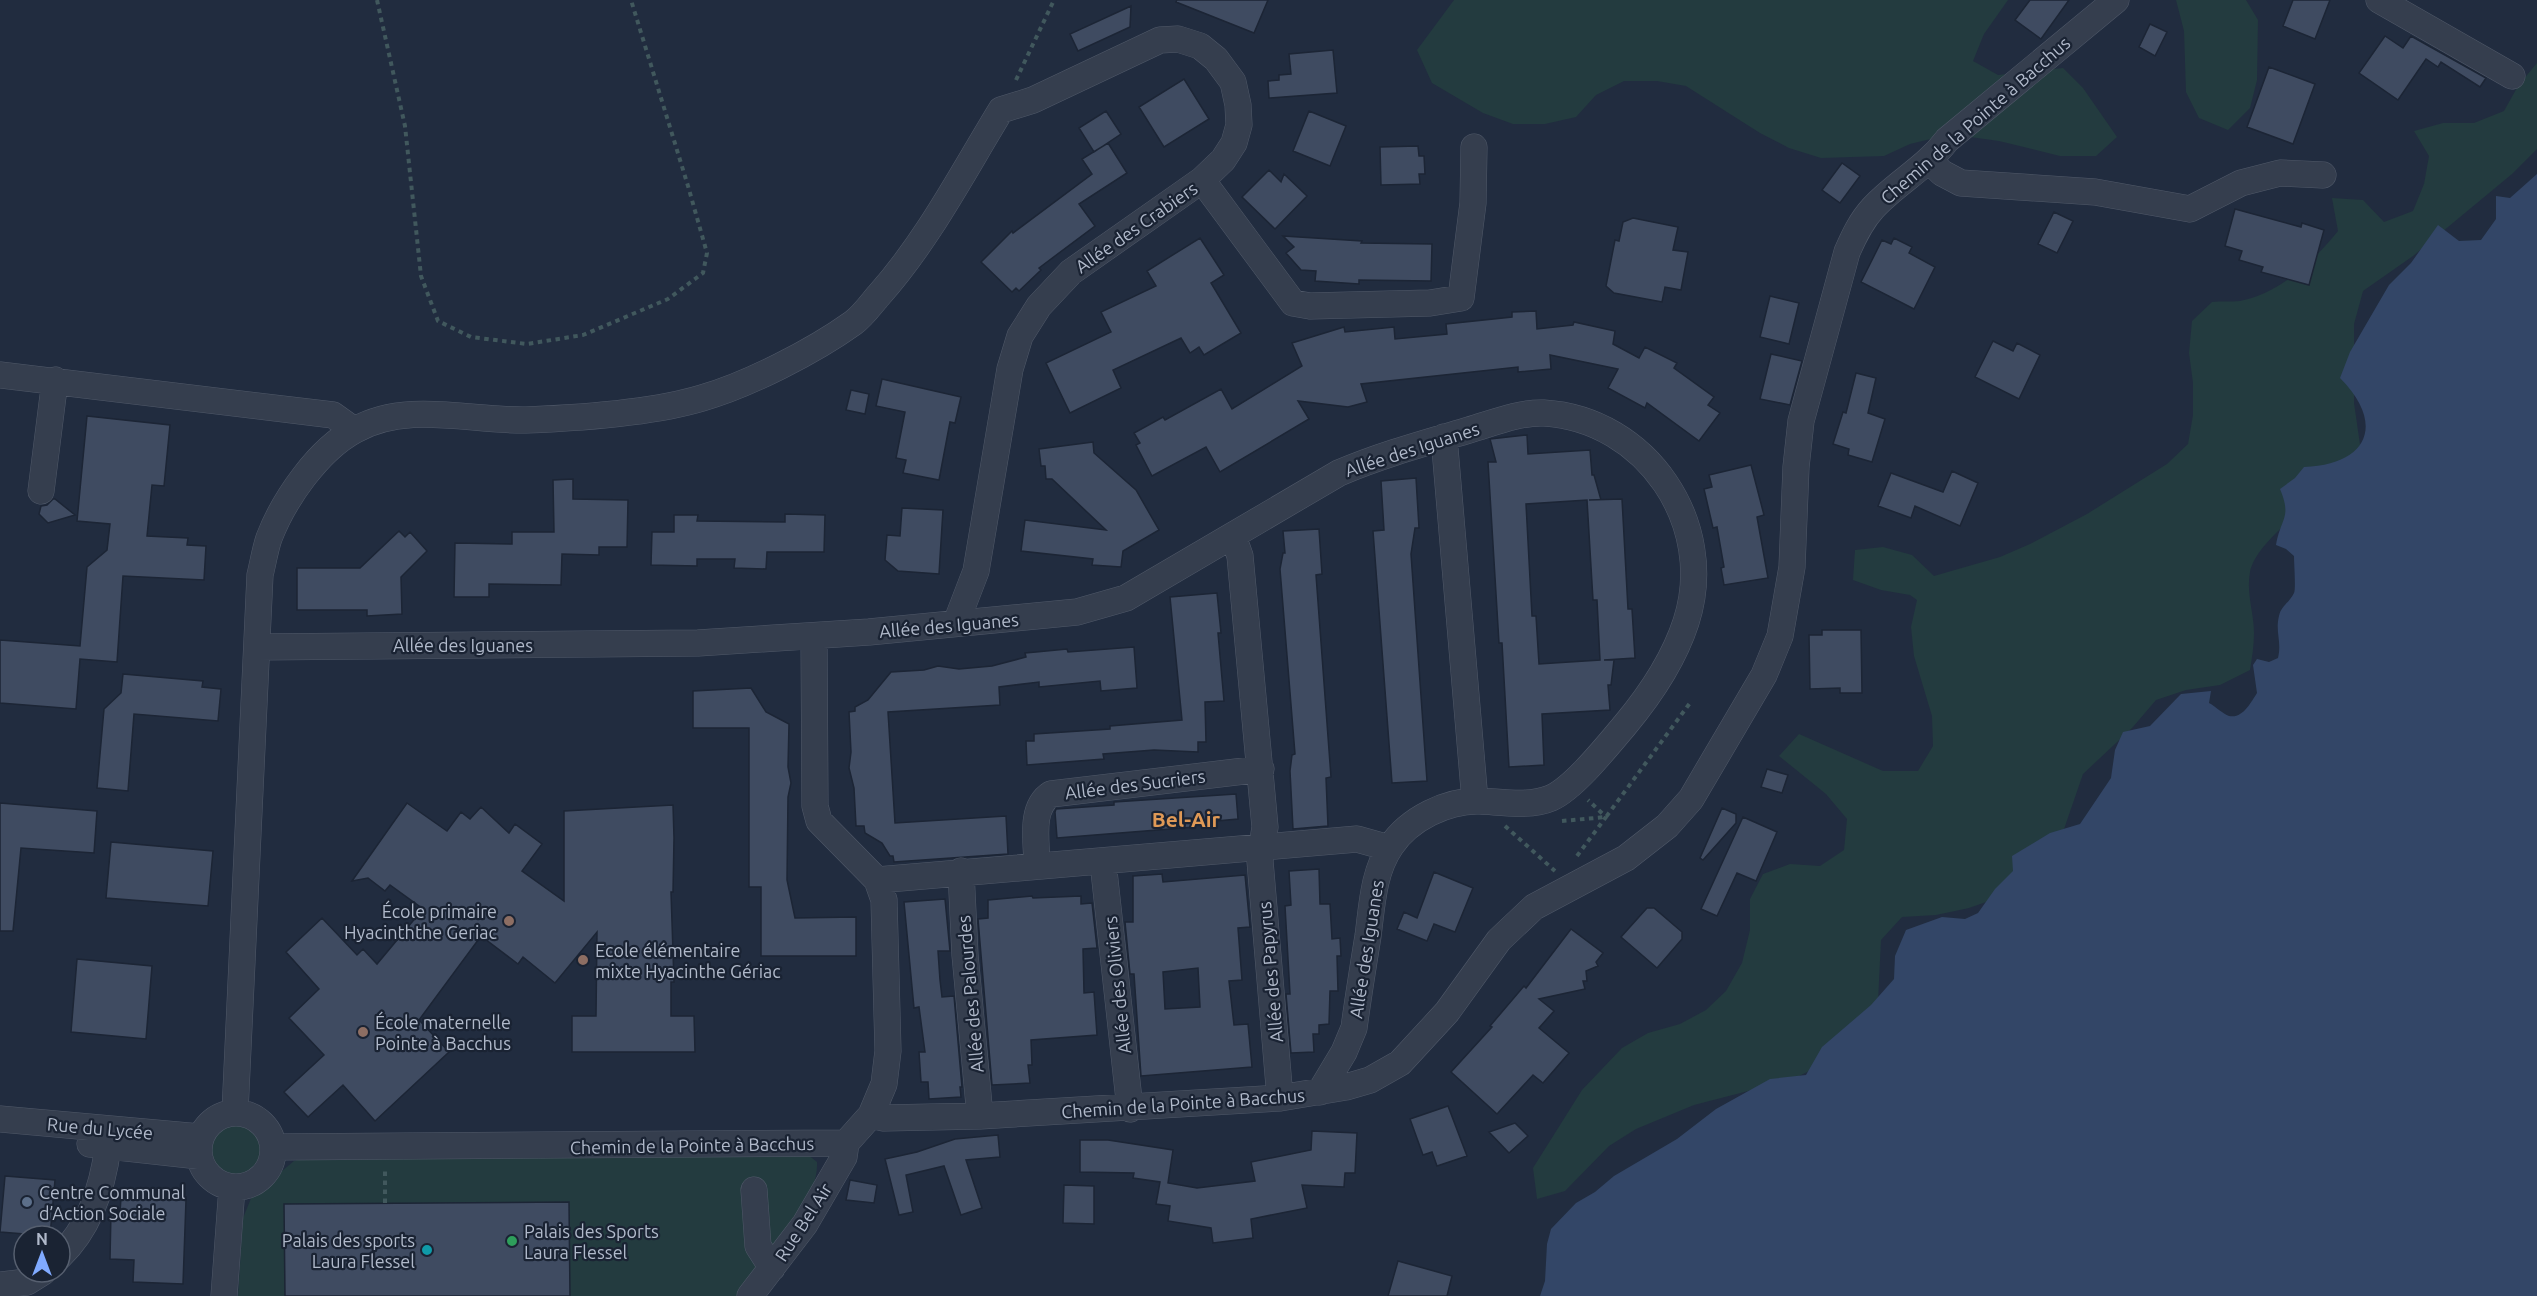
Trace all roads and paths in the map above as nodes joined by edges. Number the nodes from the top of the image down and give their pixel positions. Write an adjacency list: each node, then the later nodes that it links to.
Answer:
1 (377, 0): 2 (path)
2 (631, 0)
3 (1054, 0): 7 (path)
4 (2116, 0): 9 (street, Chemin de la Pointe à Bacchus)
5 (2379, 0): 6 (street)
6 (2512, 76)
7 (1001, 110): 11 (street, Allée des Crabiers); 14 (street)
8 (1474, 147): 11 (street)
9 (1930, 160): 10 (street); 33 (street, Chemin de la Pointe à Bacchus)
10 (2323, 175)
11 (1202, 180): 18 (street, Allée des Crabiers)
12 (0, 375): 13 (street)
13 (55, 380): 14 (street); 16 (street)
14 (354, 430): 20 (street)
15 (1444, 437): 17 (street, Allée des Iguanes); 22 (street); 22 (street, Allée des Iguanes)
16 (41, 491)
17 (1233, 536): 18 (street, Allée des Iguanes); 21 (street, Allée des Papyrus)
18 (956, 623): 19 (street, Allée des Iguanes)
19 (814, 636): 20 (street, Allée des Iguanes); 32 (street)
20 (257, 647): 36 (street)
21 (1261, 769): 25 (street, Allée des Papyrus); 29 (street, Allée des Sucriers)
22 (1475, 801): 26 (street, Allée des Iguanes)
23 (1606, 817): 27 (path)
24 (1504, 826): 31 (path)
25 (1263, 845): 26 (street); 28 (street); 34 (street, Allée des Papyrus)
26 (1389, 848): 33 (street, Allée des Iguanes)
27 (1574, 860)
28 (1103, 862): 29 (street); 35 (street, Allée des Oliviers)
29 (1038, 866): 30 (street)
30 (961, 871): 32 (street); 38 (street, Allée des Palourdes)
31 (1562, 877)
32 (877, 880): 37 (street)
33 (1320, 1092): 34 (street, Chemin de la Pointe à Bacchus)
34 (1281, 1098): 35 (street, Chemin de la Pointe à Bacchus)
35 (1130, 1109): 38 (street, Chemin de la Pointe à Bacchus)
36 (235, 1112): 43 (street); 44 (street)
37 (871, 1115): 38 (street, Chemin de la Pointe à Bacchus); 41 (street)
38 (980, 1116)
39 (0, 1119): 43 (street, Rue du Lycée)
40 (0, 1136): 42 (street, Rue du Lycée)
41 (846, 1143): 45 (street, Chemin de la Pointe à Bacchus); 50 (street, Rue Bel Air)
42 (108, 1146): 43 (street, Rue du Lycée); 49 (street)
43 (200, 1146): 46 (street)
44 (274, 1147): 45 (street, Chemin de la Pointe à Bacchus); 46 (street)
45 (385, 1147): 48 (path)
46 (232, 1187): 51 (street)
47 (754, 1190): 50 (street)
48 (385, 1203)
49 (72, 1242)
50 (772, 1268): 52 (street, Rue Bel Air)
51 (224, 1296)
52 (750, 1296)

